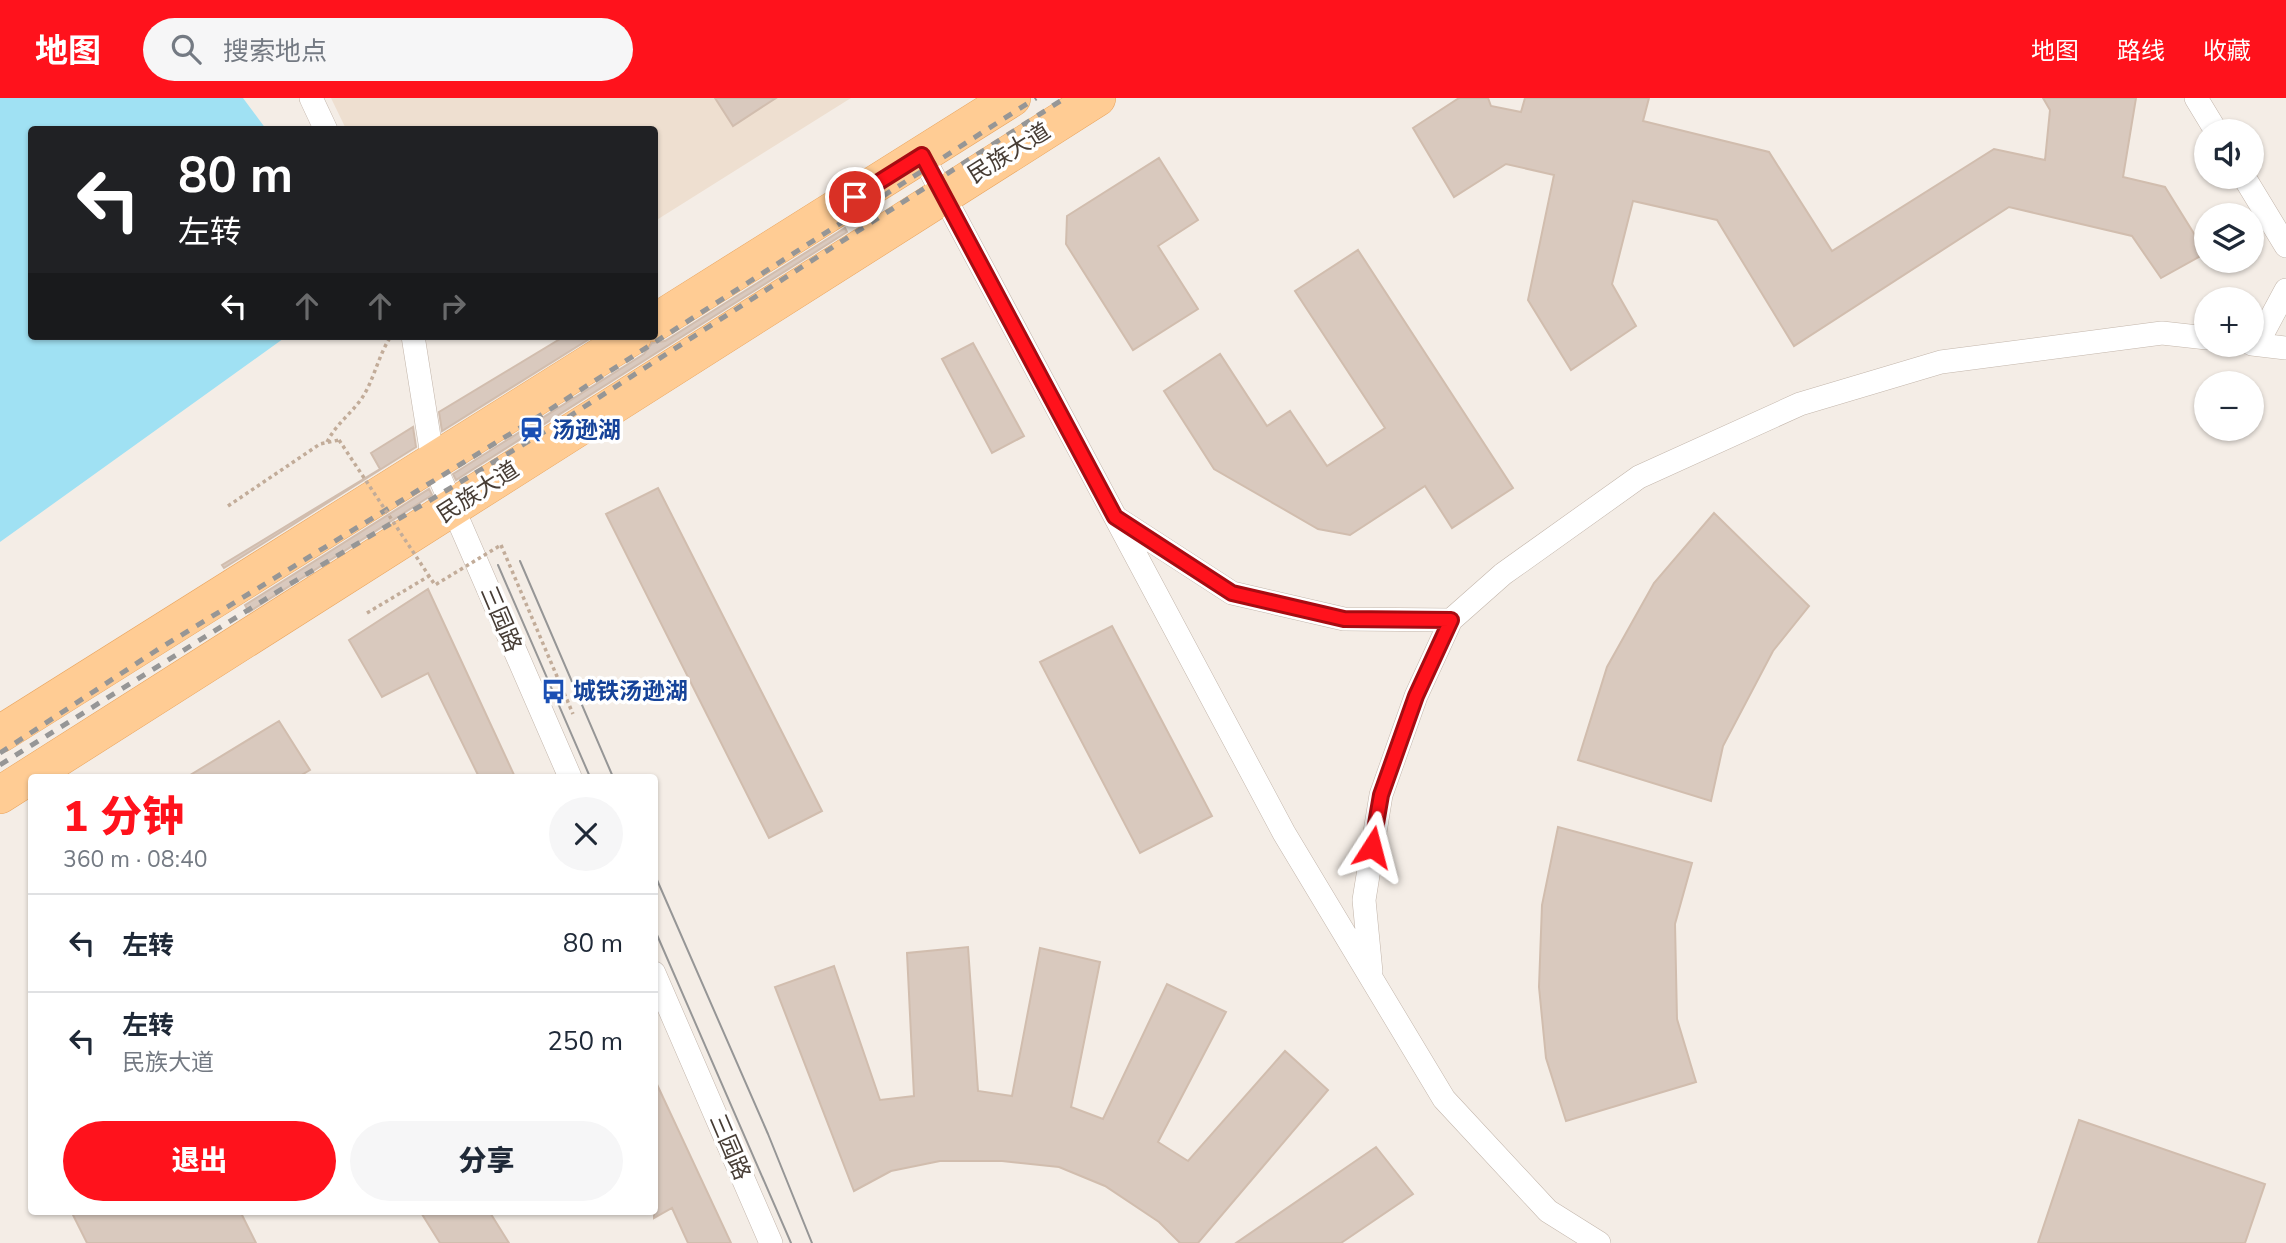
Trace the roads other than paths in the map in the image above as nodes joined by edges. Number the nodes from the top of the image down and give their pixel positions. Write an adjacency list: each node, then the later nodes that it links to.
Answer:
1 (311, 98): 6 (street)
2 (1012, 98): 7 (main road, 民族大道)
3 (1097, 98): 9 (main road, 民族大道)
4 (2196, 98): 5 (street)
5 (2209, 119)
6 (324, 126)
7 (922, 155): 9 (street); 12 (main road, 民族大道)
8 (2251, 189): 10 (street)
9 (943, 195): 20 (main road, 民族大道); 21 (street)
10 (2286, 246)
11 (2286, 290): 13 (street)
12 (658, 320)
13 (2264, 327)
14 (2194, 337): 22 (street)
15 (414, 340): 19 (street, 三园路)
16 (627, 340): 19 (main road)
17 (2264, 345): 18 (street)
18 (2286, 348)
19 (433, 462): 20 (street, 三园路); 23 (main road)
20 (453, 508): 24 (main road, 民族大道); 25 (street, 三园路)
21 (1115, 517): 22 (street); 28 (street)
22 (1451, 620): 28 (street)
23 (0, 734)
24 (33, 774)
25 (569, 774)
26 (28, 777): 27 (main road, 民族大道)
27 (0, 795)
28 (1372, 979): 31 (street)
29 (658, 982): 30 (street, 三园路)
30 (771, 1243)
31 (1599, 1243)

